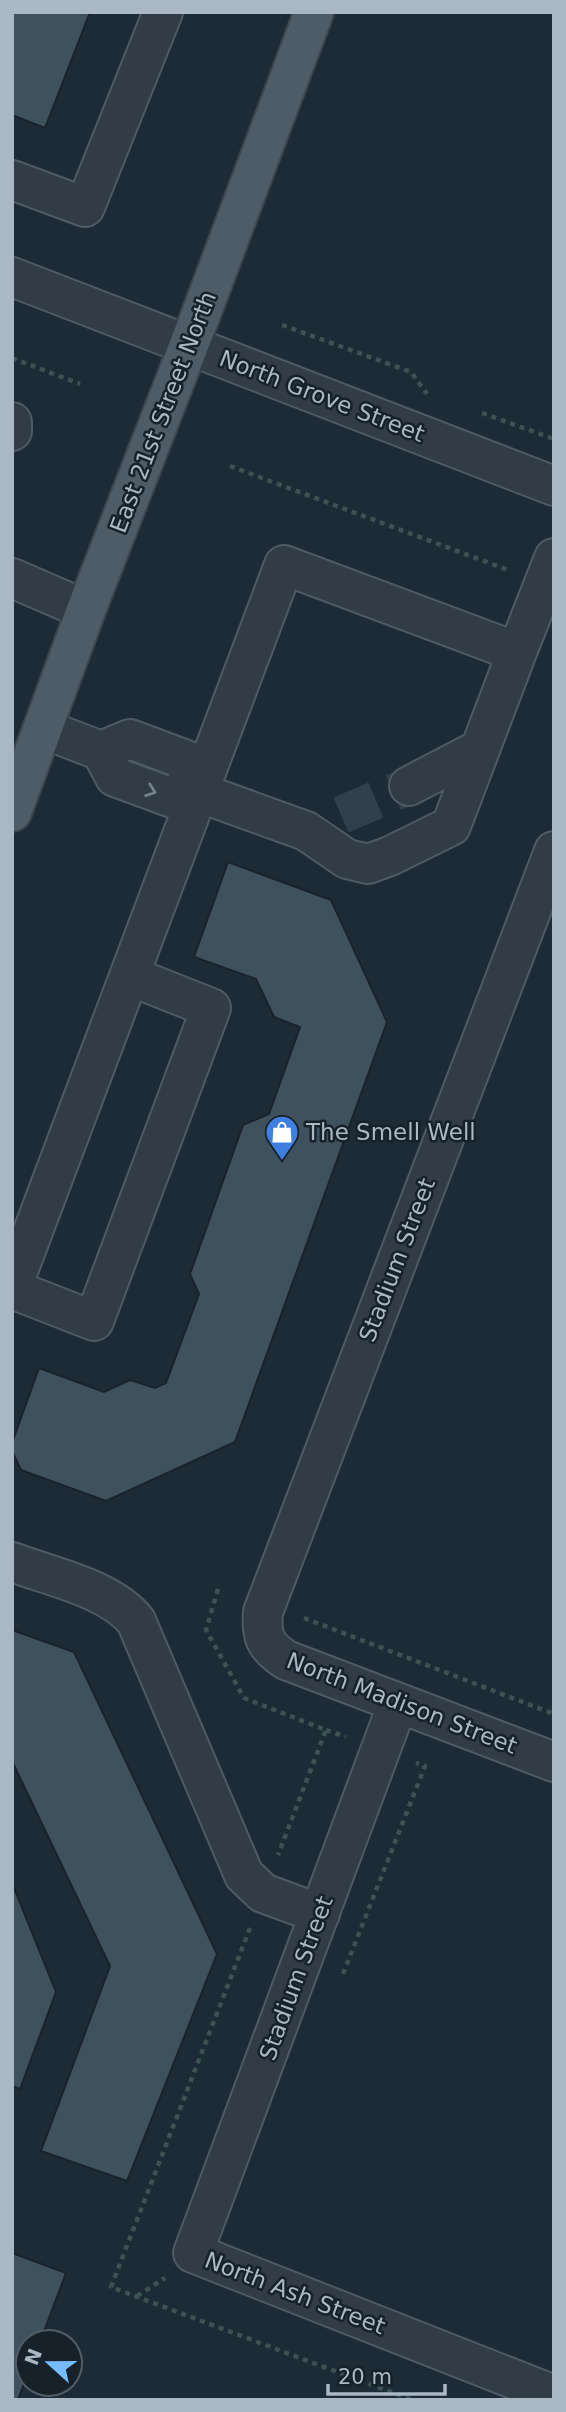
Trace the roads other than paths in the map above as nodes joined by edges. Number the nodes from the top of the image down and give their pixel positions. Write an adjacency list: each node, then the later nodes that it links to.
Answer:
1 (163, 12): 3 (street)
2 (311, 13): 5 (main road, East 21st Street North)
3 (12, 180)
4 (12, 277): 5 (street, North Grove Street)
5 (190, 344): 8 (street, North Grove Street); 11 (main road, East 21st Street North)
6 (12, 422): 7 (street)
7 (12, 431)
8 (554, 486)
9 (549, 570): 12 (street)
10 (14, 581): 11 (street)
11 (86, 610): 13 (main road, East 21st Street North)
12 (517, 652): 14 (street); 16 (street)
13 (44, 729): 16 (street); 17 (main road, East 21st Street North)
14 (480, 749): 15 (street); 19 (street)
15 (409, 786)
16 (193, 790): 19 (street); 21 (street)
17 (12, 812)
18 (341, 815): 19 (street)
19 (306, 831)
20 (554, 851): 24 (street, Stadium Street)
21 (130, 976): 22 (street); 22 (street)
22 (12, 1288)
23 (12, 1562): 27 (street)
24 (277, 1623): 25 (street, North Madison Street)
25 (398, 1703): 26 (street, North Madison Street); 27 (street, Stadium Street)
26 (554, 1762)
27 (320, 1914): 28 (street, Stadium Street)
28 (193, 2253): 29 (street, North Ash Street)
29 (554, 2395)

